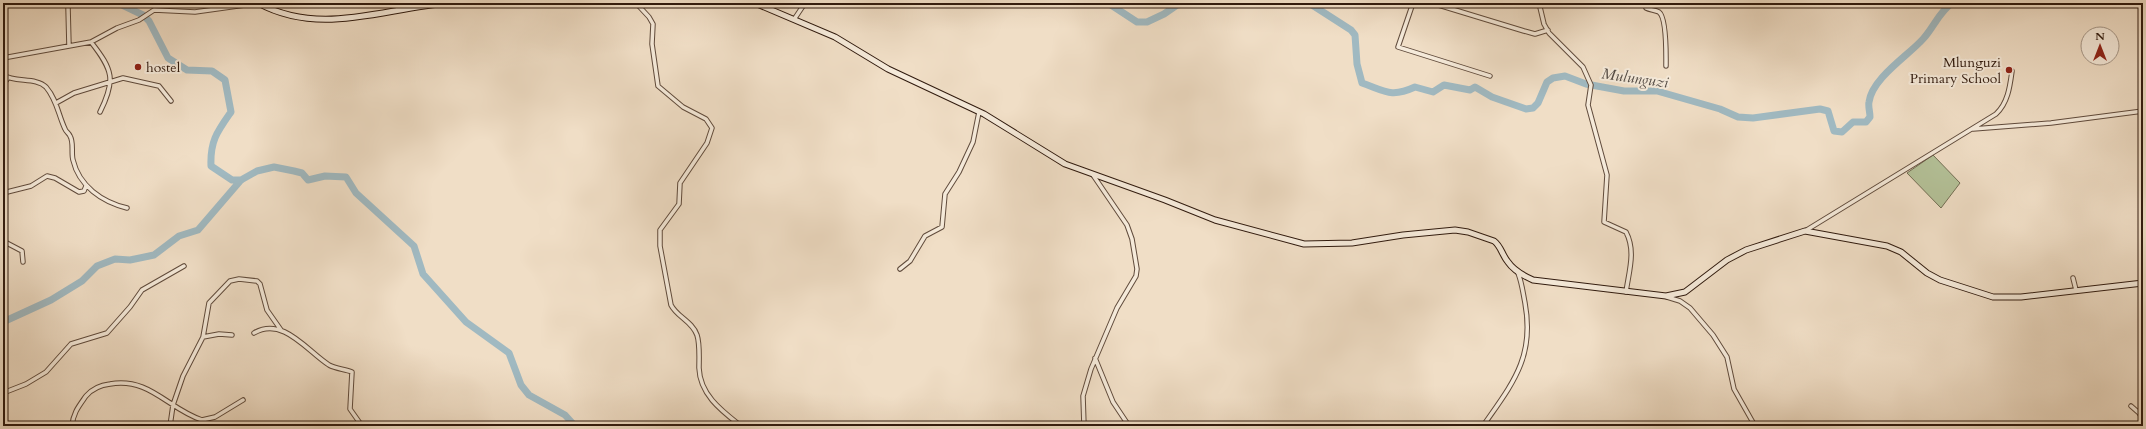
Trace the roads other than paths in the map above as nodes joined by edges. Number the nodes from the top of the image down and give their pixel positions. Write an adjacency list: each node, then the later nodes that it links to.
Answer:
1 (258, 3): 2 (street); 13 (street)
2 (449, 3)
3 (636, 3): 58 (street)
4 (755, 3): 11 (street)
5 (805, 3): 11 (street)
6 (1413, 3): 19 (street)
7 (1432, 3): 12 (street)
8 (1539, 3): 12 (street)
9 (1647, 3): 16 (street)
10 (68, 7): 14 (street)
11 (795, 18): 27 (street)
12 (1548, 30): 43 (street)
13 (91, 42): 14 (street); 21 (street)
14 (69, 46): 15 (street)
15 (3, 58)
16 (1666, 66)
17 (2012, 71): 28 (street)
18 (3, 75): 20 (street)
19 (1490, 76)
20 (8, 78): 22 (street); 24 (street)
21 (110, 81): 23 (street); 24 (street); 26 (street)
22 (3, 85)
23 (171, 101)
24 (56, 103): 30 (street)
25 (2143, 111): 28 (street)
26 (100, 112)
27 (979, 112): 29 (street); 37 (street)
28 (1971, 129): 33 (street)
29 (1093, 175): 38 (street); 49 (street)
30 (86, 186): 31 (street); 32 (street)
31 (3, 193)
32 (127, 208)
33 (1805, 231): 42 (street); 44 (street)
34 (3, 241): 35 (street)
35 (22, 262)
36 (184, 266): 50 (street)
37 (900, 269)
38 (1518, 272): 43 (street); 61 (street)
39 (2143, 277): 41 (street)
40 (2073, 278): 42 (street)
41 (2141, 284): 42 (street)
42 (2076, 290)
43 (1626, 292): 44 (street)
44 (1666, 296): 62 (street)
45 (281, 330): 46 (street); 48 (street); 57 (street)
46 (254, 333)
47 (232, 335): 48 (street)
48 (202, 337): 52 (street)
49 (1095, 358): 59 (street); 60 (street)
50 (3, 393)
51 (242, 400): 52 (street)
52 (173, 405): 55 (street); 56 (street)
53 (2131, 406): 54 (street)
54 (2143, 419)
55 (72, 426)
56 (170, 426)
57 (362, 426)
58 (741, 426)
59 (1084, 426)
60 (1129, 426)
61 (1483, 426)
62 (1754, 426)

